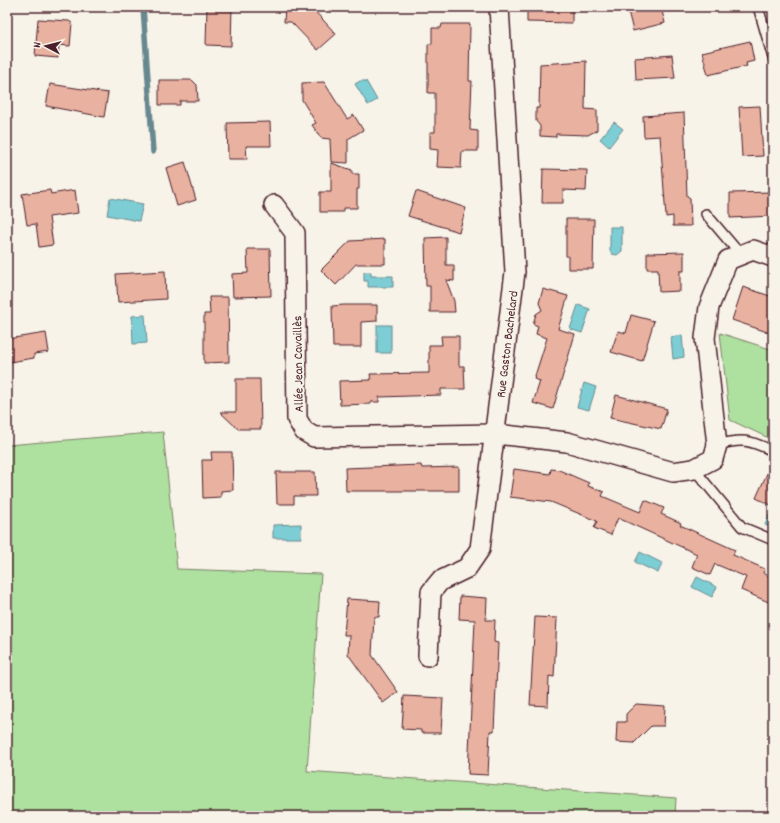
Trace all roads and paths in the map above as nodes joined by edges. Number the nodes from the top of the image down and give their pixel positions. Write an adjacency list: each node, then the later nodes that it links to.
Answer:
1 (499, 7): 8 (street, Rue Gaston Bachelard)
2 (759, 10): 3 (lane)
3 (773, 58)
4 (274, 205): 8 (street, Allée Jean Cavaillès)
5 (706, 214): 6 (lane)
6 (740, 254): 7 (street); 9 (street)
7 (773, 257)
8 (496, 434): 11 (street, Allée Jean Cavaillès); 13 (street, Rue Gaston Bachelard)
9 (717, 445): 10 (lane); 11 (street, Allée Jean Cavaillès)
10 (773, 451)
11 (694, 468): 12 (lane)
12 (773, 540)
13 (428, 656)

